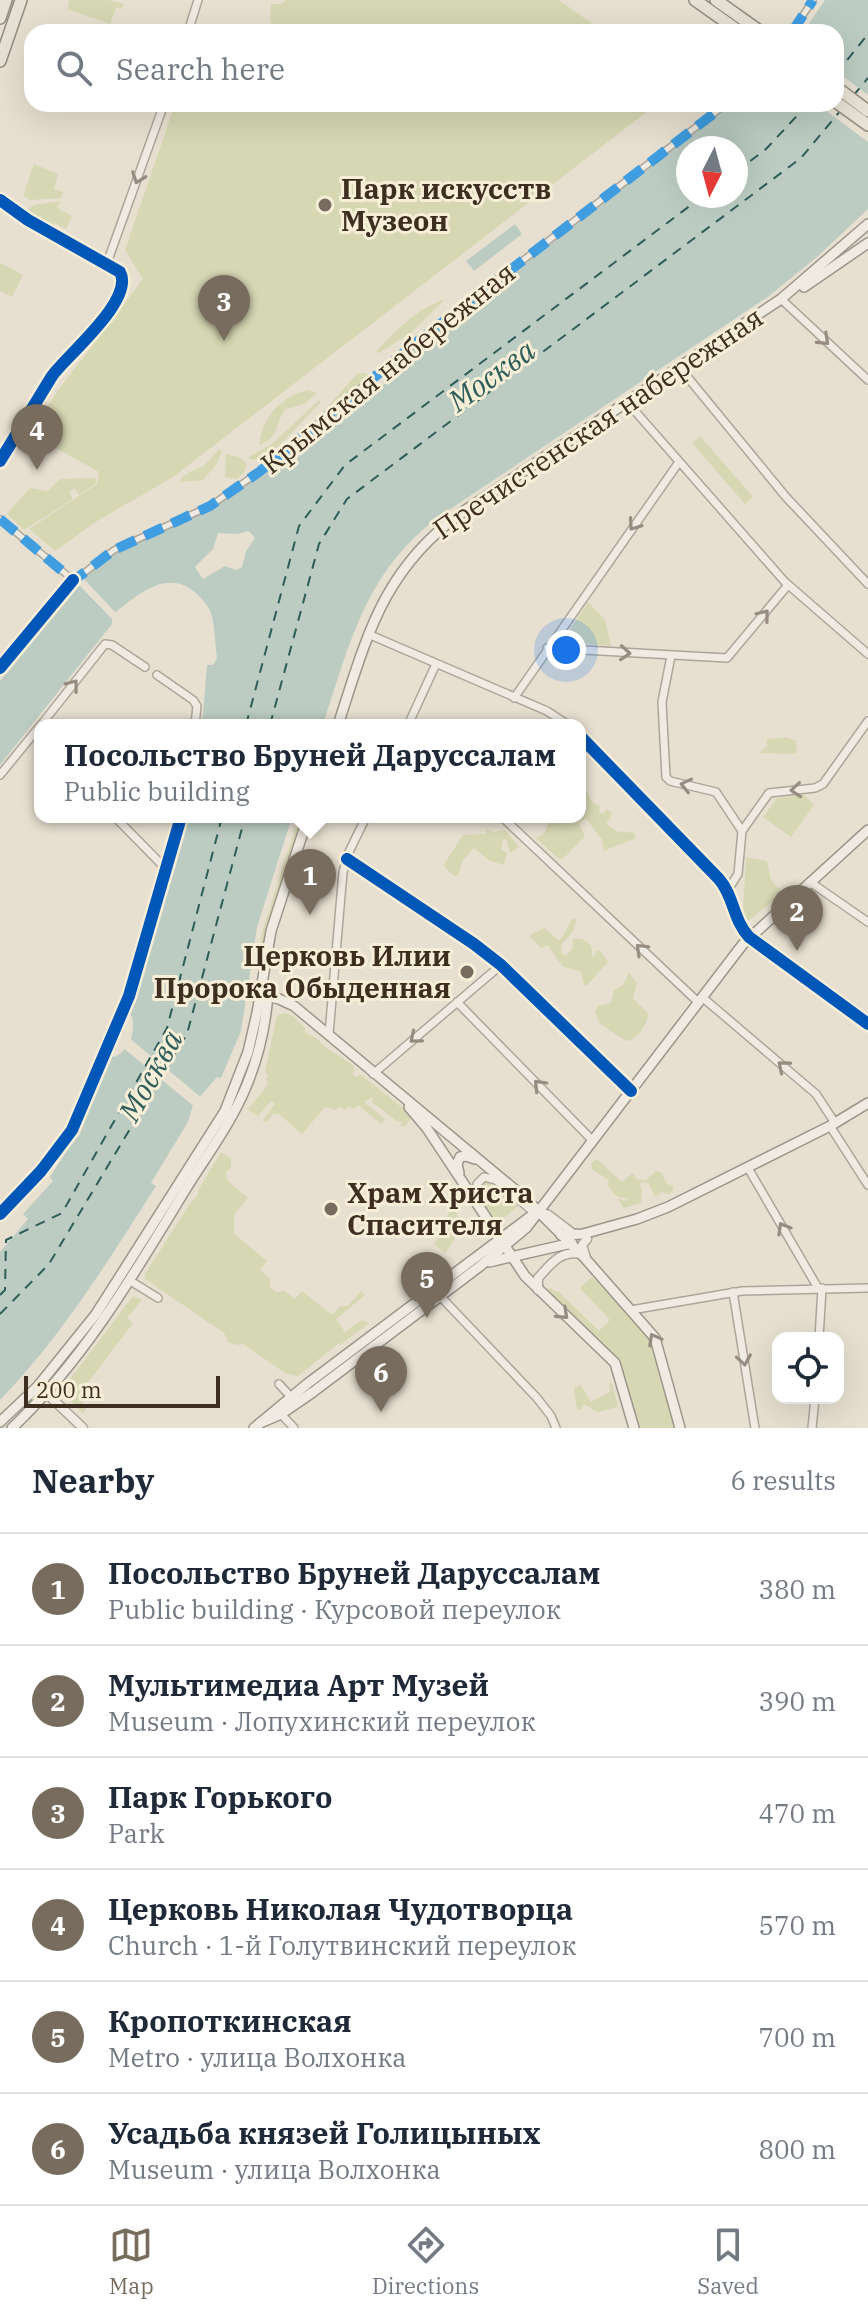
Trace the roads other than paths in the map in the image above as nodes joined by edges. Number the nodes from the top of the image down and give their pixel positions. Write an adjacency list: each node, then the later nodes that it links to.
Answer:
1 (6, 0): 7 (main road)
2 (21, 0): 12 (main road)
3 (198, 0): 8 (street)
4 (695, 0): 9 (main road)
5 (716, 0): 10 (main road)
6 (813, 0): 11 (street)
7 (0, 18)
8 (190, 24)
9 (729, 24)
10 (750, 24)
11 (797, 24)
12 (0, 61)
13 (844, 93): 15 (main road)
14 (844, 108): 18 (main road)
15 (868, 111)
16 (161, 112): 22 (street, one-way to 22)
17 (716, 112): 30 (street, Крымская набережная)
18 (868, 125)
19 (0, 200): 22 (street)
20 (868, 224): 23 (main road, Пречистенская набережная)
21 (868, 243): 23 (main road, Пречистенская набережная)
22 (107, 263): 27 (street)
23 (782, 298): 24 (main road, Пречистенская набережная); 25 (street, one-way to 25)
24 (680, 368): 26 (main road, Пречистенская набережная); 31 (street)
25 (868, 380)
26 (627, 402): 28 (street); 33 (main road, Пречистенская набережная)
27 (0, 461)
28 (679, 462): 32 (street); 34 (street, one-way to 34)
29 (0, 519): 30 (street)
30 (73, 580): 38 (street, Крымская набережная)
31 (868, 584)
32 (788, 585): 35 (street); 36 (street, one-way to 32)
33 (368, 634): 37 (street); 44 (main road, Пречистенская набережная)
34 (547, 648): 36 (street, one-way to 36); 41 (street)
35 (868, 654)
36 (671, 656): 57 (street, one-way to 36)
37 (436, 664): 41 (street); 45 (street)
38 (0, 667)
39 (145, 667): 42 (street, one-way to 39)
40 (157, 675): 43 (street)
41 (514, 698): 46 (street)
42 (45, 719)
43 (196, 719)
44 (340, 719)
45 (411, 719)
46 (559, 719)
47 (868, 721): 57 (street, one-way to 57)
48 (33, 733): 50 (street)
49 (586, 742): 61 (street)
50 (0, 775)
51 (121, 823): 59 (street)
52 (179, 823): 59 (street)
53 (306, 823): 65 (main road)
54 (363, 823): 58 (street)
55 (508, 823): 66 (street, one-way to 55)
56 (868, 830): 60 (main road)
57 (742, 831): 61 (street)
58 (347, 859): 64 (street); 69 (street)
59 (167, 870): 82 (street)
60 (810, 882): 62 (street); 63 (main road)
61 (728, 890): 63 (street)
62 (868, 922)
63 (749, 937): 66 (main road); 68 (street)
64 (501, 965): 67 (street); 71 (street)
65 (264, 995): 69 (main road); 90 (main road); 100 (main road)
66 (700, 1000): 71 (main road); 74 (street, one-way to 66)
67 (457, 1002): 70 (street, one-way to 70); 75 (street, one-way to 67)
68 (868, 1024)
69 (330, 1036): 70 (main road)
70 (373, 1074): 72 (main road)
71 (631, 1091): 75 (main road)
72 (399, 1096): 76 (main road); 78 (main road)
73 (868, 1103): 74 (main road)
74 (832, 1124): 77 (main road); 79 (street)
75 (593, 1141): 81 (main road)
76 (480, 1160): 78 (main road); 81 (main road)
77 (748, 1168): 84 (main road); 91 (street, one-way to 77)
78 (464, 1184): 80 (main road)
79 (868, 1185)
80 (480, 1206): 81 (street); 85 (main road)
81 (538, 1212): 83 (main road); 84 (street); 85 (main road)
82 (0, 1214)
83 (556, 1231): 84 (main road); 86 (main road)
84 (585, 1236): 86 (main road); 88 (street)
85 (503, 1243): 87 (main road); 89 (main road); 101 (main road)
86 (569, 1243): 87 (main road); 88 (main road)
87 (511, 1256): 89 (main road); 93 (main road)
88 (584, 1258): 93 (street); 97 (main road)
89 (479, 1267): 95 (main road)
90 (129, 1280): 96 (street); 100 (main road)
91 (820, 1288): 92 (street); 94 (street); 98 (street)
92 (868, 1288)
93 (538, 1290): 110 (main road, one-way to 110)
94 (733, 1292): 97 (street); 112 (street, one-way to 112)
95 (440, 1296): 103 (main road); 109 (street)
96 (158, 1298)
97 (631, 1310): 111 (main road, one-way to 97)
98 (819, 1332)
99 (279, 1384): 101 (street)
100 (42, 1390): 104 (main road); 106 (main road); 107 (street)
101 (291, 1397): 105 (main road)
102 (814, 1404): 113 (street)
103 (281, 1414): 105 (main road); 108 (street)
104 (0, 1422)
105 (257, 1426)
106 (12, 1428)
107 (83, 1428)
108 (294, 1428)
109 (556, 1428)
110 (634, 1428)
111 (680, 1428)
112 (755, 1428)
113 (812, 1428)

